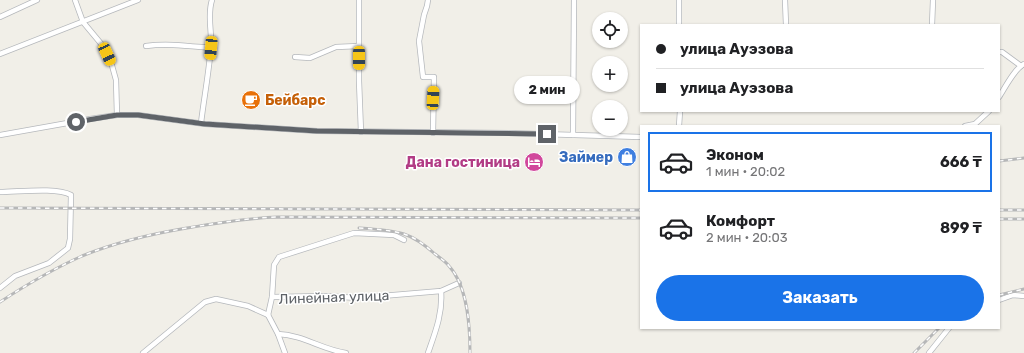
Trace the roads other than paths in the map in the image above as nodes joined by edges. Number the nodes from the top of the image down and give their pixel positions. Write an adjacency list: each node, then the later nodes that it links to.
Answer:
1 (37, 0): 11 (street)
2 (75, 0): 12 (street)
3 (138, 0): 12 (street)
4 (212, 0): 18 (street)
5 (359, 0): 17 (street)
6 (428, 0): 31 (street)
7 (574, 0): 33 (street)
8 (679, 0): 13 (street)
9 (785, 0): 14 (street)
10 (933, 0): 15 (street)
11 (0, 17)
12 (83, 22): 20 (street); 26 (street)
13 (679, 24)
14 (786, 24)
15 (932, 24)
16 (146, 46): 18 (street)
17 (359, 46): 21 (street); 30 (street)
18 (211, 48): 27 (street)
19 (1000, 52): 22 (street)
20 (0, 54)
21 (295, 57)
22 (1022, 65): 23 (street)
23 (1000, 96)
24 (680, 112): 28 (street)
25 (988, 112): 29 (street)
26 (117, 115): 27 (street); 32 (street)
27 (201, 123): 30 (street)
28 (679, 125)
29 (970, 125)
30 (360, 132): 31 (street)
31 (433, 133): 33 (street)
32 (0, 135)
33 (573, 135): 34 (street)
34 (640, 137)
35 (0, 192): 38 (street)
36 (404, 240): 41 (street)
37 (459, 283): 39 (street, Линейная улица)
38 (0, 288)
39 (441, 291): 41 (street, Линейная улица); 49 (street)
40 (1024, 296): 42 (street)
41 (272, 297): 43 (street, Линейная улица)
42 (1000, 300)
43 (268, 315): 45 (street); 46 (street)
44 (948, 329): 50 (street)
45 (278, 334): 47 (street); 48 (street)
46 (143, 353)
47 (286, 353)
48 (346, 353)
49 (428, 353)
50 (929, 353)

